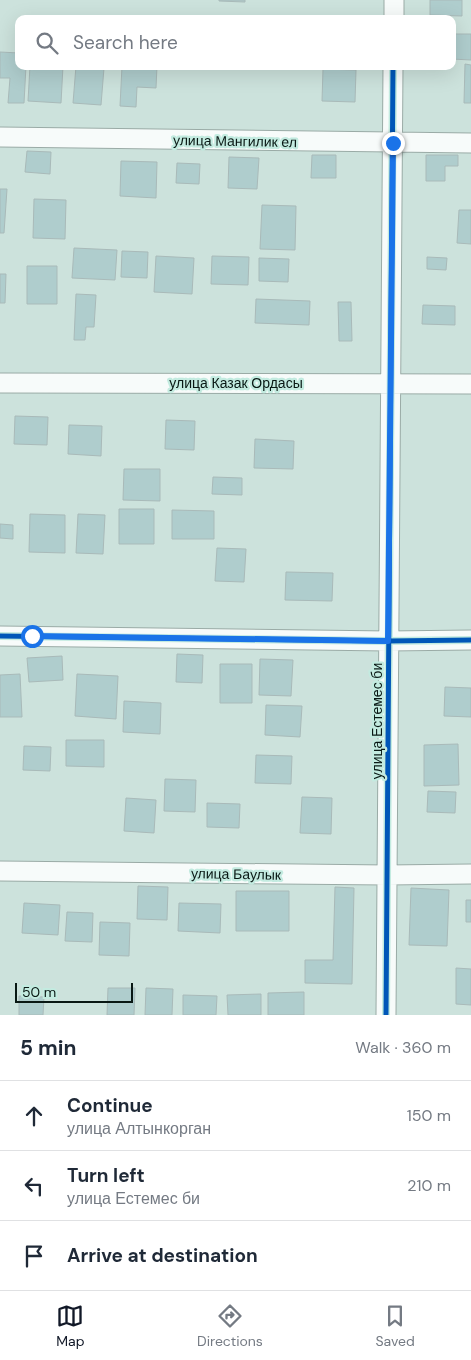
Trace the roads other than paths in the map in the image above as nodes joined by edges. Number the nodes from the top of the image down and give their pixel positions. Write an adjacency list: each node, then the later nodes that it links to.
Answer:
1 (394, 0): 2 (street)
2 (394, 15)
3 (393, 70): 5 (street, улица Естемес би)
4 (0, 137): 5 (street, улица Мангилик ел)
5 (393, 143): 6 (street, улица Мангилик ел); 8 (street, улица Естемес би)
6 (471, 143)
7 (0, 383): 8 (street, улица Казак Ордасы)
8 (390, 383): 9 (street, улица Казак Ордасы); 12 (street, улица Естемес би)
9 (471, 384)
10 (0, 636): 12 (street)
11 (471, 640): 12 (street)
12 (388, 641): 15 (street, улица Естемес би)
13 (0, 871): 15 (street, улица Баулык)
14 (471, 874): 15 (street, улица Баулык)
15 (387, 875): 16 (street, улица Естемес би)
16 (386, 1015)

